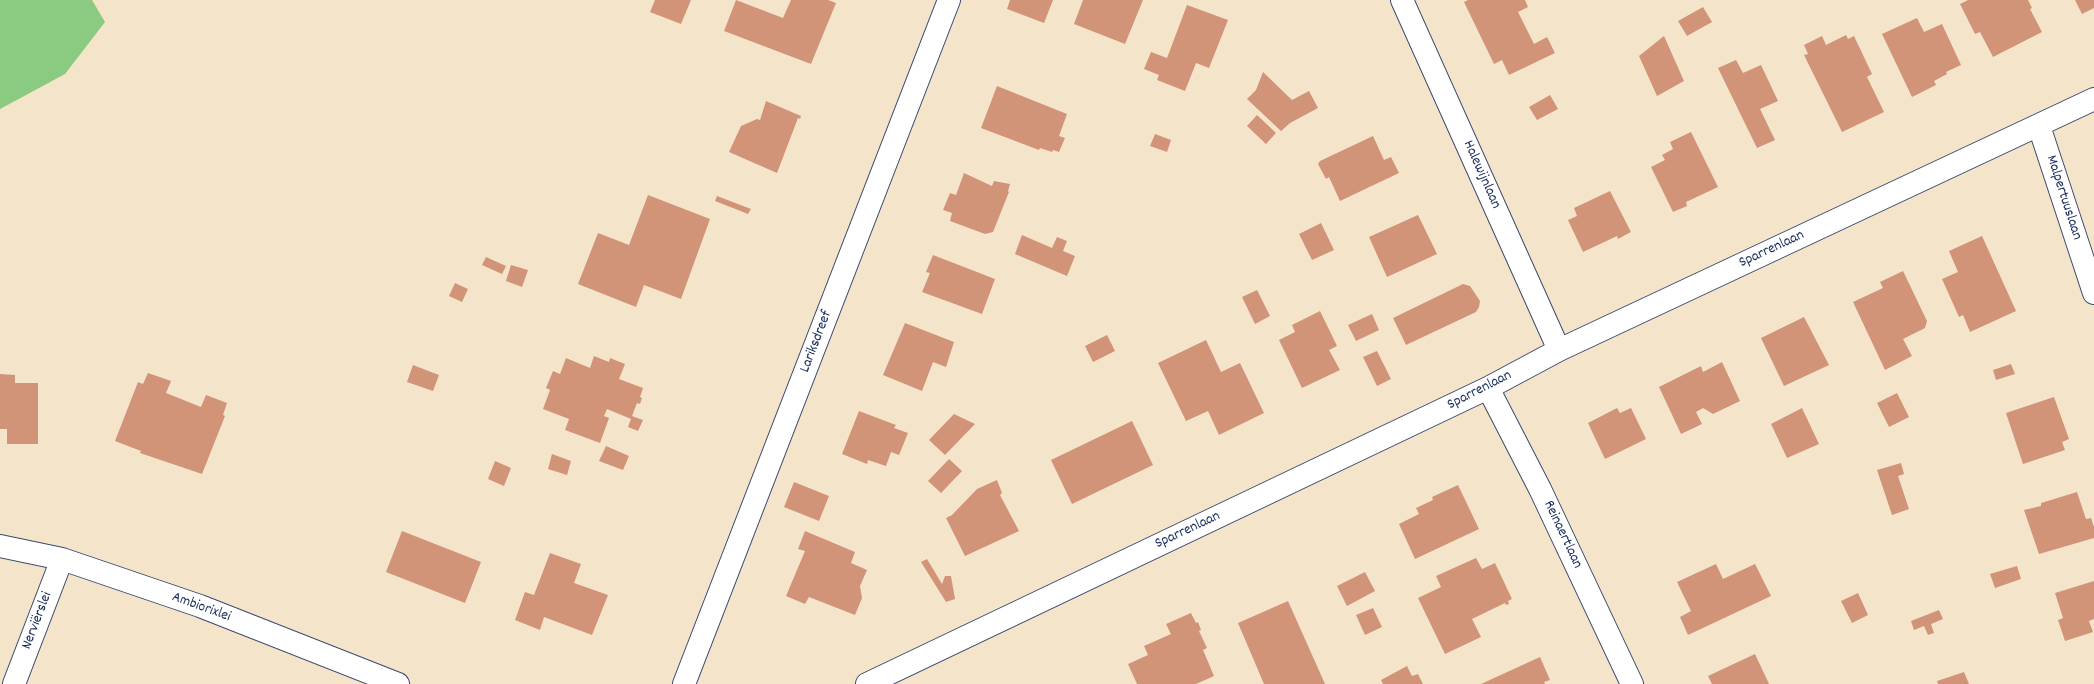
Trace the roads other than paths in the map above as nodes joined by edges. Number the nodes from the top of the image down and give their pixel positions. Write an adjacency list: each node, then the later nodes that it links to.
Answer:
1 (949, 0): 12 (street, Lariksdreef)
2 (1402, 0): 6 (street, Halewijnlaan)
3 (2094, 99): 4 (street, Sparrenlaan)
4 (2039, 126): 5 (street, Malpertuuslaan); 6 (street, Sparrenlaan)
5 (2094, 293)
6 (1559, 350): 7 (street, Sparrenlaan)
7 (1488, 388): 13 (street, Sparrenlaan); 14 (street, Reinaertlaan)
8 (0, 546): 9 (street, Ambiorixlei)
9 (62, 559): 10 (street, Nerviërslei); 11 (street, Ambiorixlei)
10 (14, 684)
11 (398, 684)
12 (684, 684)
13 (867, 684)
14 (1632, 684)

